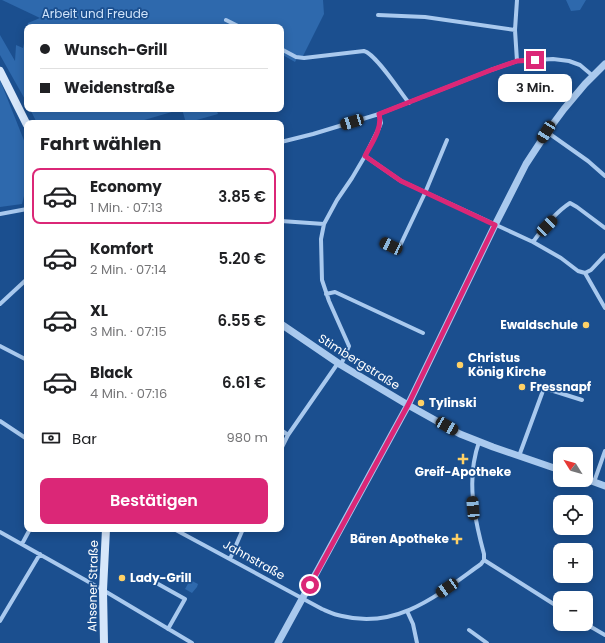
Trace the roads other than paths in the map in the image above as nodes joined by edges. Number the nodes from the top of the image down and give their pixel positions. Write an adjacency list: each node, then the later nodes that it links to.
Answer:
1 (517, 0): 5 (street)
2 (378, 15): 5 (street)
3 (226, 20): 4 (street)
4 (234, 24)
5 (515, 30): 7 (street)
6 (284, 51): 11 (street)
7 (517, 61): 10 (street); 11 (street)
8 (605, 64): 10 (street)
9 (0, 71): 13 (main road)
10 (593, 76): 14 (street)
11 (409, 103): 12 (street)
12 (379, 114): 16 (street); 17 (street)
13 (24, 120)
14 (546, 132): 18 (street); 24 (street)
15 (447, 140): 19 (street)
16 (284, 141)
17 (365, 156): 19 (street); 23 (street)
18 (605, 176)
19 (425, 193): 24 (street); 27 (street)
20 (24, 210): 21 (street)
21 (0, 214)
22 (284, 221): 23 (street)
23 (324, 224): 31 (street)
24 (495, 225): 26 (street); 40 (street)
25 (605, 228): 26 (street)
26 (533, 242): 29 (street)
27 (383, 243)
28 (605, 255): 29 (street)
29 (585, 273): 33 (street)
30 (24, 282): 32 (street)
31 (326, 294): 35 (street); 38 (street)
32 (0, 304)
33 (605, 308)
34 (284, 326): 38 (street, Stimbergstraße)
35 (423, 333)
36 (0, 346): 37 (street)
37 (24, 358)
38 (339, 364): 40 (street, Stimbergstraße); 43 (street)
39 (582, 400): 48 (street)
40 (408, 405): 45 (street, Stimbergstraße); 63 (street)
41 (0, 421): 44 (street)
42 (284, 432): 43 (street)
43 (288, 435): 46 (street)
44 (24, 437)
45 (478, 442): 48 (street, Stimbergstraße); 60 (street)
46 (284, 443)
47 (605, 452): 50 (street)
48 (519, 456): 49 (street, Stimbergstraße)
49 (553, 468)
50 (594, 482): 51 (street)
51 (605, 486)
52 (0, 532): 57 (street)
53 (28, 532): 57 (street)
54 (106, 532): 62 (main road, Ahsener Straße)
55 (180, 532): 59 (street, Jahnstraße)
56 (242, 532): 59 (street)
57 (22, 544): 58 (street)
58 (40, 554): 62 (street); 66 (street)
59 (230, 559): 63 (street, Jahnstraße)
60 (484, 560): 64 (street); 65 (street, Jahnstraße)
61 (151, 580): 67 (street)
62 (103, 590): 67 (street); 71 (main road, Ahsener Straße)
63 (303, 598): 65 (street, Jahnstraße); 73 (street)
64 (553, 604)
65 (407, 611): 74 (street)
66 (0, 621)
67 (168, 628): 72 (street)
68 (593, 628): 70 (street)
69 (469, 630): 75 (street)
70 (605, 635)
71 (104, 643)
72 (192, 643)
73 (278, 643)
74 (417, 643)
75 (487, 643)

